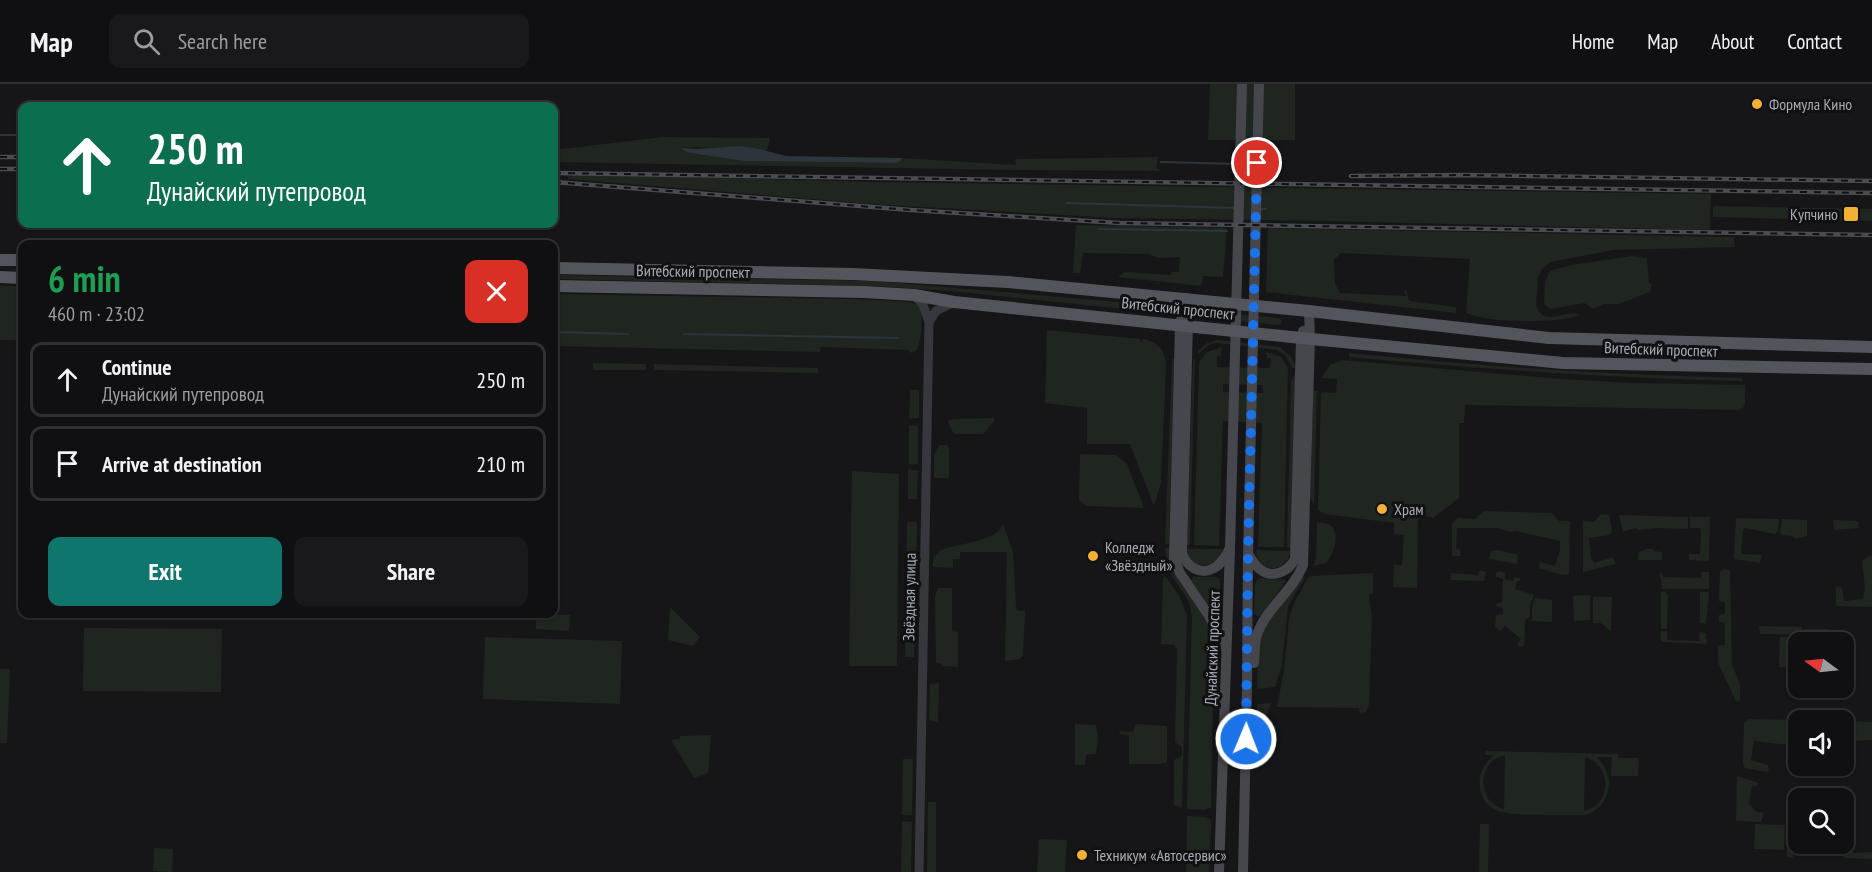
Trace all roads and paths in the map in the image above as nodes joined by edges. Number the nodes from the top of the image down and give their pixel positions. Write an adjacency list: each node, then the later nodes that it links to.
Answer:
1 (1242, 84): 18 (main road, Дунайский проспект)
2 (1259, 84): 19 (main road, Дунайский проспект)
3 (0, 260): 4 (main road)
4 (18, 260)
5 (558, 268): 10 (main road, Витебский проспект)
6 (0, 278): 7 (main road)
7 (18, 278)
8 (558, 286): 9 (main road, Витебский проспект)
9 (914, 296): 11 (main road, Витебский проспект); 13 (street)
10 (1186, 298): 12 (main road, Витебский проспект); 14 (main road)
11 (954, 302): 13 (street); 14 (main road, Витебский проспект)
12 (1309, 311): 15 (main road); 16 (main road, Витебский проспект)
13 (929, 322): 22 (street, Звёздная улица)
14 (1184, 325): 15 (main road, Витебский проспект); 18 (main road); 20 (main road)
15 (1306, 339): 17 (main road, Витебский проспект); 19 (main road); 21 (main road)
16 (1872, 346)
17 (1872, 369)
18 (1230, 548): 20 (main road, Дунайский проспект)
19 (1248, 554): 21 (main road, Дунайский проспект)
20 (1227, 650): 23 (main road, Дунайский проспект)
21 (1247, 686): 24 (main road, Дунайский проспект)
22 (919, 872)
23 (1219, 872)
24 (1243, 872)

